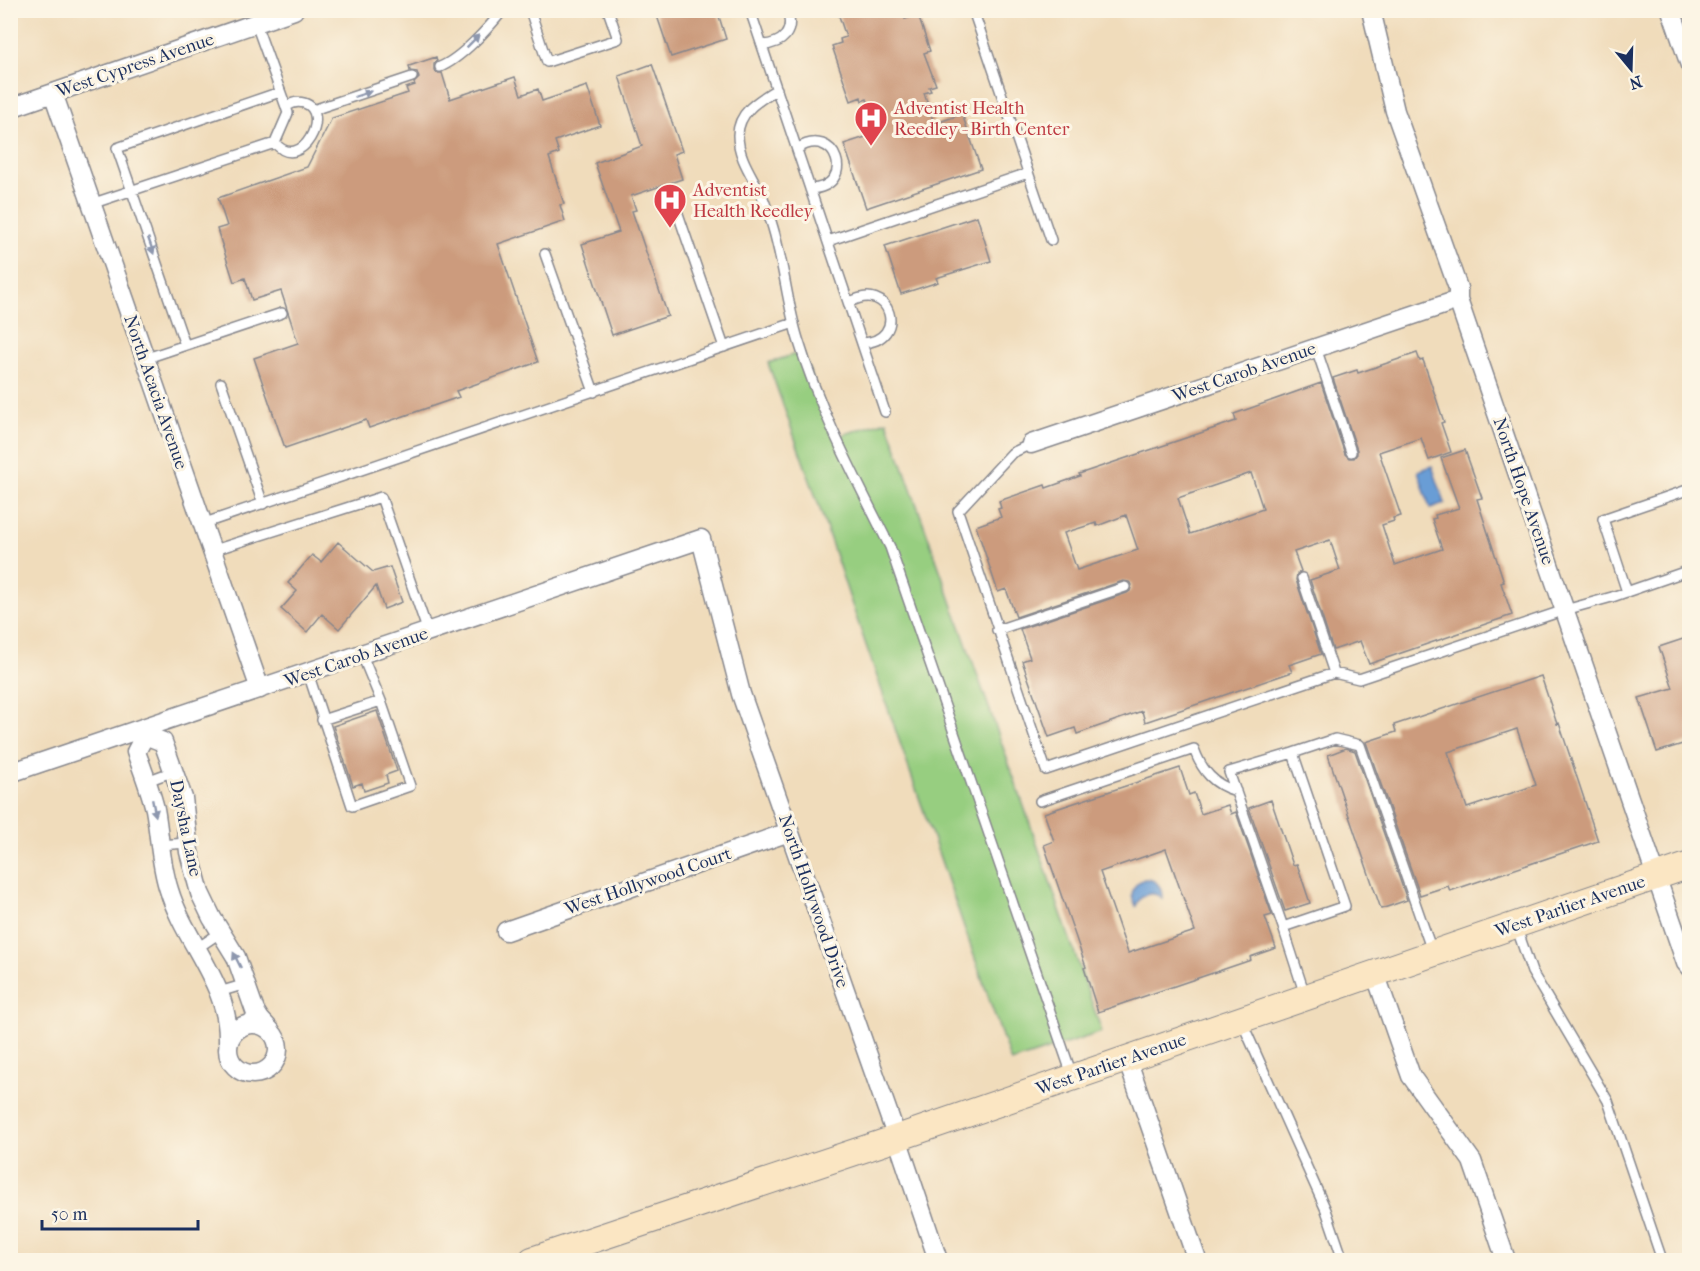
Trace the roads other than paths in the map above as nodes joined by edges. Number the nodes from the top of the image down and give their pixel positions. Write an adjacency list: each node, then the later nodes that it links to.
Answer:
1 (294, 10): 10 (street, West Cypress Avenue)
2 (503, 10): 13 (lane, one-way to 2)
3 (530, 10): 4 (lane)
4 (608, 10)
5 (750, 10): 11 (lane)
6 (787, 10): 11 (lane)
7 (973, 10): 23 (lane)
8 (1371, 10): 31 (street, North Hope Avenue)
9 (1671, 10): 12 (street)
10 (255, 24): 16 (lane); 17 (street, West Cypress Avenue)
11 (762, 45): 15 (lane)
12 (1689, 65)
13 (440, 67)
14 (412, 77): 20 (lane, one-way to 14)
15 (777, 89): 22 (lane); 34 (lane)
16 (280, 92): 18 (lane); 25 (lane)
17 (53, 93): 19 (street, West Cypress Avenue); 26 (street, North Acacia Avenue)
18 (286, 107): 20 (lane); 21 (lane)
19 (10, 108)
20 (313, 110): 21 (lane)
21 (275, 143): 25 (lane)
22 (797, 149): 24 (lane); 24 (lane)
23 (1028, 173): 28 (lane); 29 (lane)
24 (810, 189): 29 (lane)
25 (132, 190): 26 (lane); 36 (lane, one-way to 36)
26 (91, 204): 39 (street, North Acacia Avenue)
27 (676, 208): 37 (lane)
28 (1051, 240)
29 (828, 241): 32 (lane)
30 (545, 254): 41 (lane)
31 (1458, 300): 38 (street, West Carob Avenue); 54 (street, North Hope Avenue)
32 (849, 303): 35 (lane); 35 (lane)
33 (282, 313): 36 (lane)
34 (794, 323): 37 (lane); 92 (lane)
35 (862, 343): 42 (lane)
36 (185, 345): 39 (lane)
37 (724, 347): 41 (lane)
38 (1316, 348): 43 (street, West Carob Avenue); 44 (lane)
39 (144, 359): 47 (street, North Acacia Avenue)
40 (221, 383): 46 (lane)
41 (594, 392): 46 (lane)
42 (885, 412)
43 (1031, 444): 55 (lane)
44 (1351, 452)
45 (1689, 489): 53 (lane)
46 (263, 504): 47 (lane)
47 (202, 524): 49 (street, North Acacia Avenue)
48 (701, 539): 56 (street, West Carob Avenue); 72 (street, North Hollywood Drive)
49 (211, 552): 56 (lane); 60 (street, North Acacia Avenue)
50 (1689, 570): 53 (lane)
51 (1302, 578): 59 (lane)
52 (1125, 587): 55 (lane)
53 (1627, 592): 54 (lane)
54 (1565, 610): 59 (lane); 76 (street, North Hope Avenue)
55 (998, 630): 59 (lane)
56 (428, 632): 57 (street, West Carob Avenue)
57 (362, 654): 58 (street, West Carob Avenue); 61 (lane)
58 (308, 673): 60 (street, West Carob Avenue); 62 (lane)
59 (1334, 673)
60 (260, 689): 63 (street, West Carob Avenue)
61 (381, 701): 62 (lane); 62 (lane)
62 (322, 720)
63 (144, 732): 65 (street, Daysha Lane); 67 (street, West Carob Avenue); 69 (street, Daysha Lane)
64 (1293, 753): 66 (lane); 78 (lane); 82 (lane)
65 (174, 771): 69 (lane); 73 (street, Daysha Lane)
66 (1229, 772): 68 (lane); 70 (lane)
67 (10, 773)
68 (1211, 779): 70 (lane); 71 (lane)
69 (147, 781): 74 (street, Daysha Lane, one-way to 74)
70 (1236, 791): 78 (lane)
71 (1040, 801)
72 (789, 832): 79 (street, West Hollywood Court); 93 (street, North Hollywood Drive)
73 (188, 843): 74 (lane); 80 (street, Daysha Lane)
74 (159, 845): 81 (street, Daysha Lane)
75 (1689, 865): 76 (street, West Parlier Avenue)
76 (1655, 877): 77 (street, West Parlier Avenue); 83 (street, North Hope Avenue)
77 (1515, 925): 82 (street, West Parlier Avenue); 99 (lane)
78 (1283, 927): 87 (lane)
79 (506, 931)
80 (221, 932): 81 (lane); 85 (street, Daysha Lane, one-way to 80)
81 (196, 949): 86 (street, Daysha Lane)
82 (1433, 954): 84 (street, West Parlier Avenue)
83 (1689, 968)
84 (1375, 973): 87 (street, West Parlier Avenue); 98 (street)
85 (246, 984): 86 (lane); 89 (street, Daysha Lane)
86 (219, 992): 90 (street, Daysha Lane)
87 (1306, 997): 88 (street, West Parlier Avenue)
88 (1241, 1019): 91 (street, West Parlier Avenue); 97 (lane)
89 (271, 1031): 90 (street); 90 (street, Daysha Lane)
90 (228, 1042)
91 (1127, 1059): 92 (street, West Parlier Avenue); 96 (street)
92 (1073, 1077): 93 (street, West Parlier Avenue)
93 (897, 1137): 94 (street, West Parlier Avenue); 95 (street, North Hollywood Drive)
94 (532, 1260)
95 (938, 1260)
96 (1197, 1260)
97 (1343, 1260)
98 (1506, 1260)
99 (1662, 1260)

